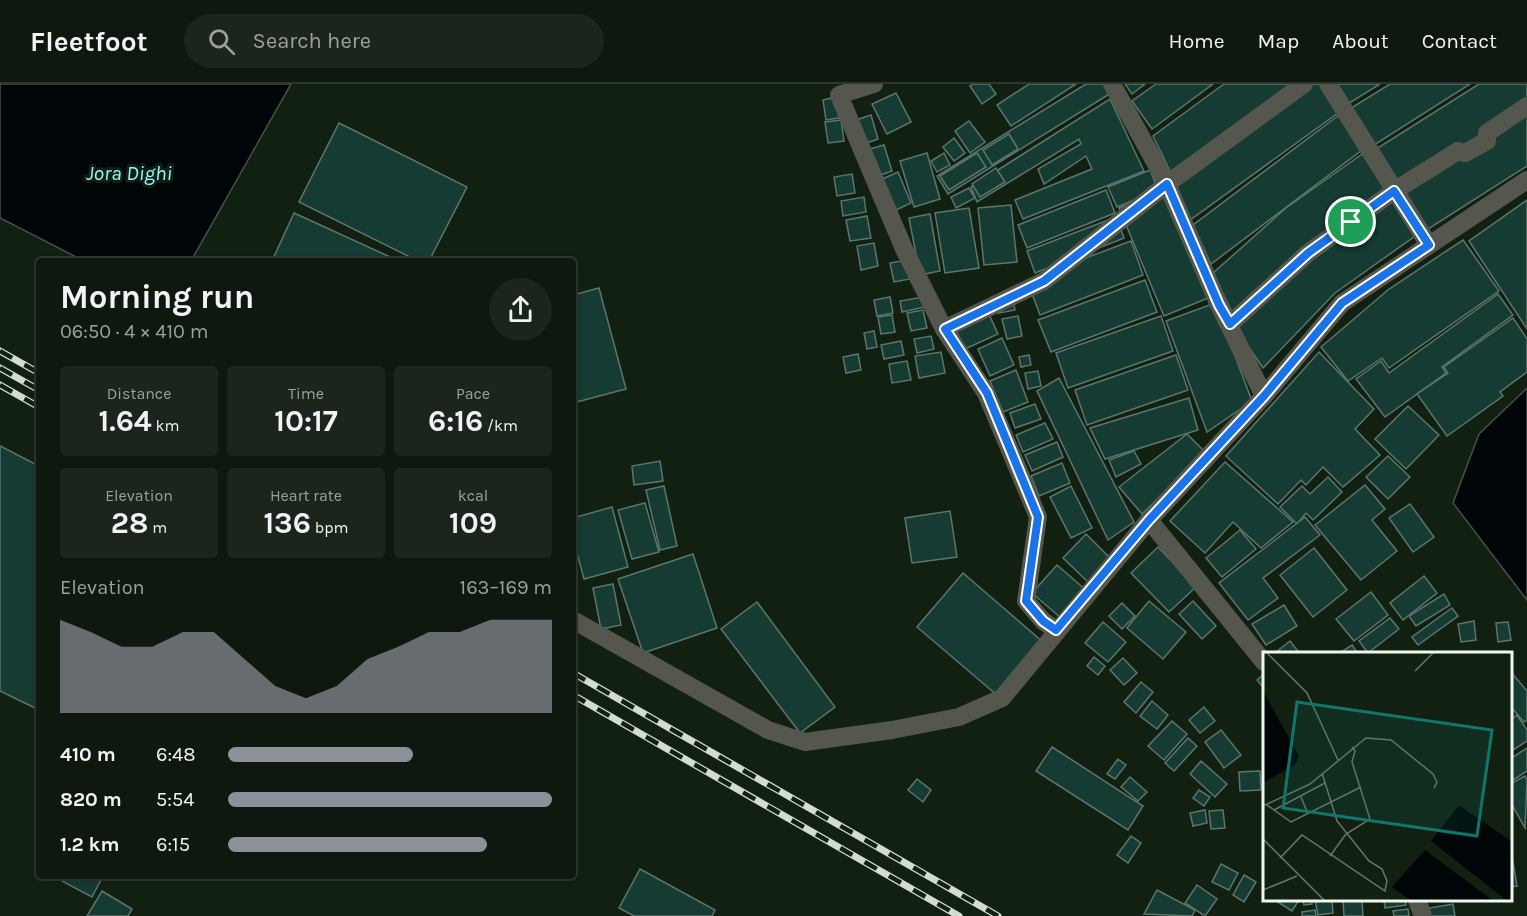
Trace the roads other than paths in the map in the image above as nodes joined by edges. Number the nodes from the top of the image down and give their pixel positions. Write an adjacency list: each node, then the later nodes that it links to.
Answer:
1 (874, 84): 11 (street)
2 (1112, 84): 7 (street)
3 (1304, 84): 7 (street)
4 (1328, 84): 8 (street)
5 (1527, 106): 8 (street)
6 (1527, 180): 9 (street)
7 (1167, 184): 10 (street); 11 (street)
8 (1394, 191): 9 (street); 10 (street)
9 (1429, 245): 12 (street)
10 (1230, 324): 12 (street)
11 (945, 329): 15 (street)
12 (1264, 396): 13 (street)
13 (1149, 520): 15 (street); 16 (street)
14 (576, 622): 15 (street)
15 (1056, 630)
16 (1263, 661)
17 (1417, 901): 18 (street)
18 (1423, 916)

